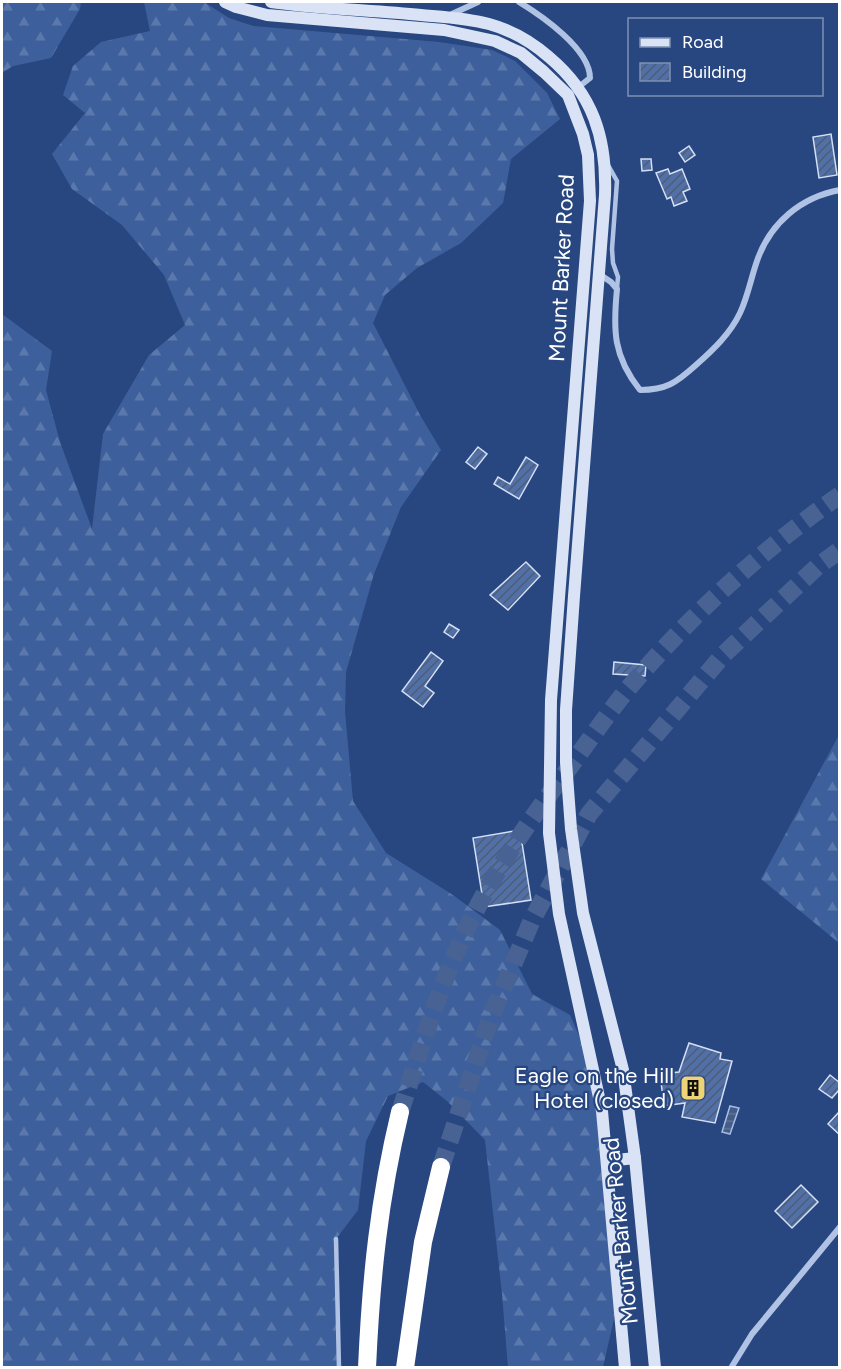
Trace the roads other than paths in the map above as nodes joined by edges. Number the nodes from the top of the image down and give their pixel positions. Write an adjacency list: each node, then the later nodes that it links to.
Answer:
1 (225, 2): 7 (main road, Mount Barker Road)
2 (271, 2): 5 (main road, Mount Barker Road)
3 (478, 2): 5 (street)
4 (519, 2): 6 (street)
5 (446, 17): 6 (main road, Mount Barker Road)
6 (579, 87): 7 (street); 8 (main road, Mount Barker Road)
7 (568, 95): 10 (main road, Mount Barker Road)
8 (605, 160): 11 (main road, Mount Barker Road); 12 (lane)
9 (840, 190): 12 (street)
10 (584, 271): 11 (street); 14 (main road, Mount Barker Road)
11 (599, 273): 12 (street); 13 (main road, Mount Barker Road)
12 (617, 289)
13 (569, 810): 14 (main road); 16 (main road, Mount Barker Road)
14 (549, 811): 17 (main road, Mount Barker Road)
15 (400, 1112): 22 (highway)
16 (635, 1158): 17 (main road); 25 (main road, Mount Barker Road)
17 (608, 1161): 24 (main road, Mount Barker Road)
18 (441, 1167): 23 (highway)
19 (840, 1227): 26 (street)
20 (336, 1239): 21 (lane)
21 (339, 1368)
22 (368, 1368)
23 (405, 1368)
24 (625, 1368)
25 (655, 1368)
26 (731, 1368)

